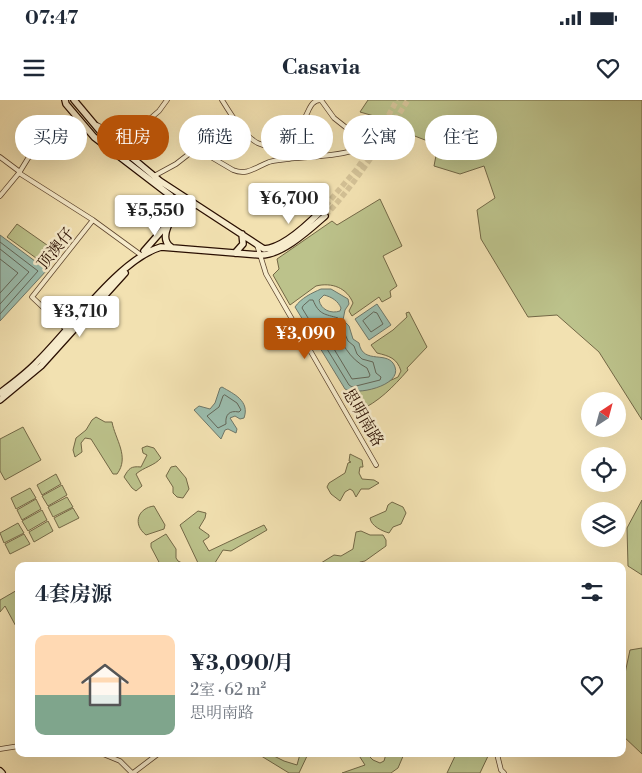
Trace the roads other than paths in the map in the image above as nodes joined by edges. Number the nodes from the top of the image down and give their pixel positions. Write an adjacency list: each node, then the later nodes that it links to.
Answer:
1 (65, 100): 13 (main road)
2 (74, 100): 5 (main road)
3 (167, 100): 5 (street)
4 (222, 100): 9 (street)
5 (94, 123): 9 (main road)
6 (0, 156): 8 (street, 顶澳仔)
7 (27, 160): 8 (street)
8 (19, 172): 10 (street); 12 (street, 顶澳仔)
9 (154, 176): 11 (main road)
10 (0, 196)
11 (196, 205): 13 (main road); 14 (main road)
12 (93, 220): 18 (street, 顶澳仔); 20 (street, 顶澳仔)
13 (170, 220): 16 (main road); 18 (main road)
14 (242, 234): 15 (main road); 17 (main road)
15 (257, 245): 19 (street, 思明南路); 19 (main road)
16 (172, 247): 17 (main road); 18 (main road)
17 (235, 253): 19 (main road)
18 (140, 255): 20 (main road)
19 (260, 255): 22 (street, 思明南路)
20 (69, 332): 21 (main road)
21 (1, 395)
22 (376, 465)
23 (15, 747): 24 (street)
24 (0, 749)
25 (110, 757): 28 (street)
26 (154, 757): 28 (street)
27 (498, 757): 29 (street)
28 (132, 773)
29 (504, 773)

